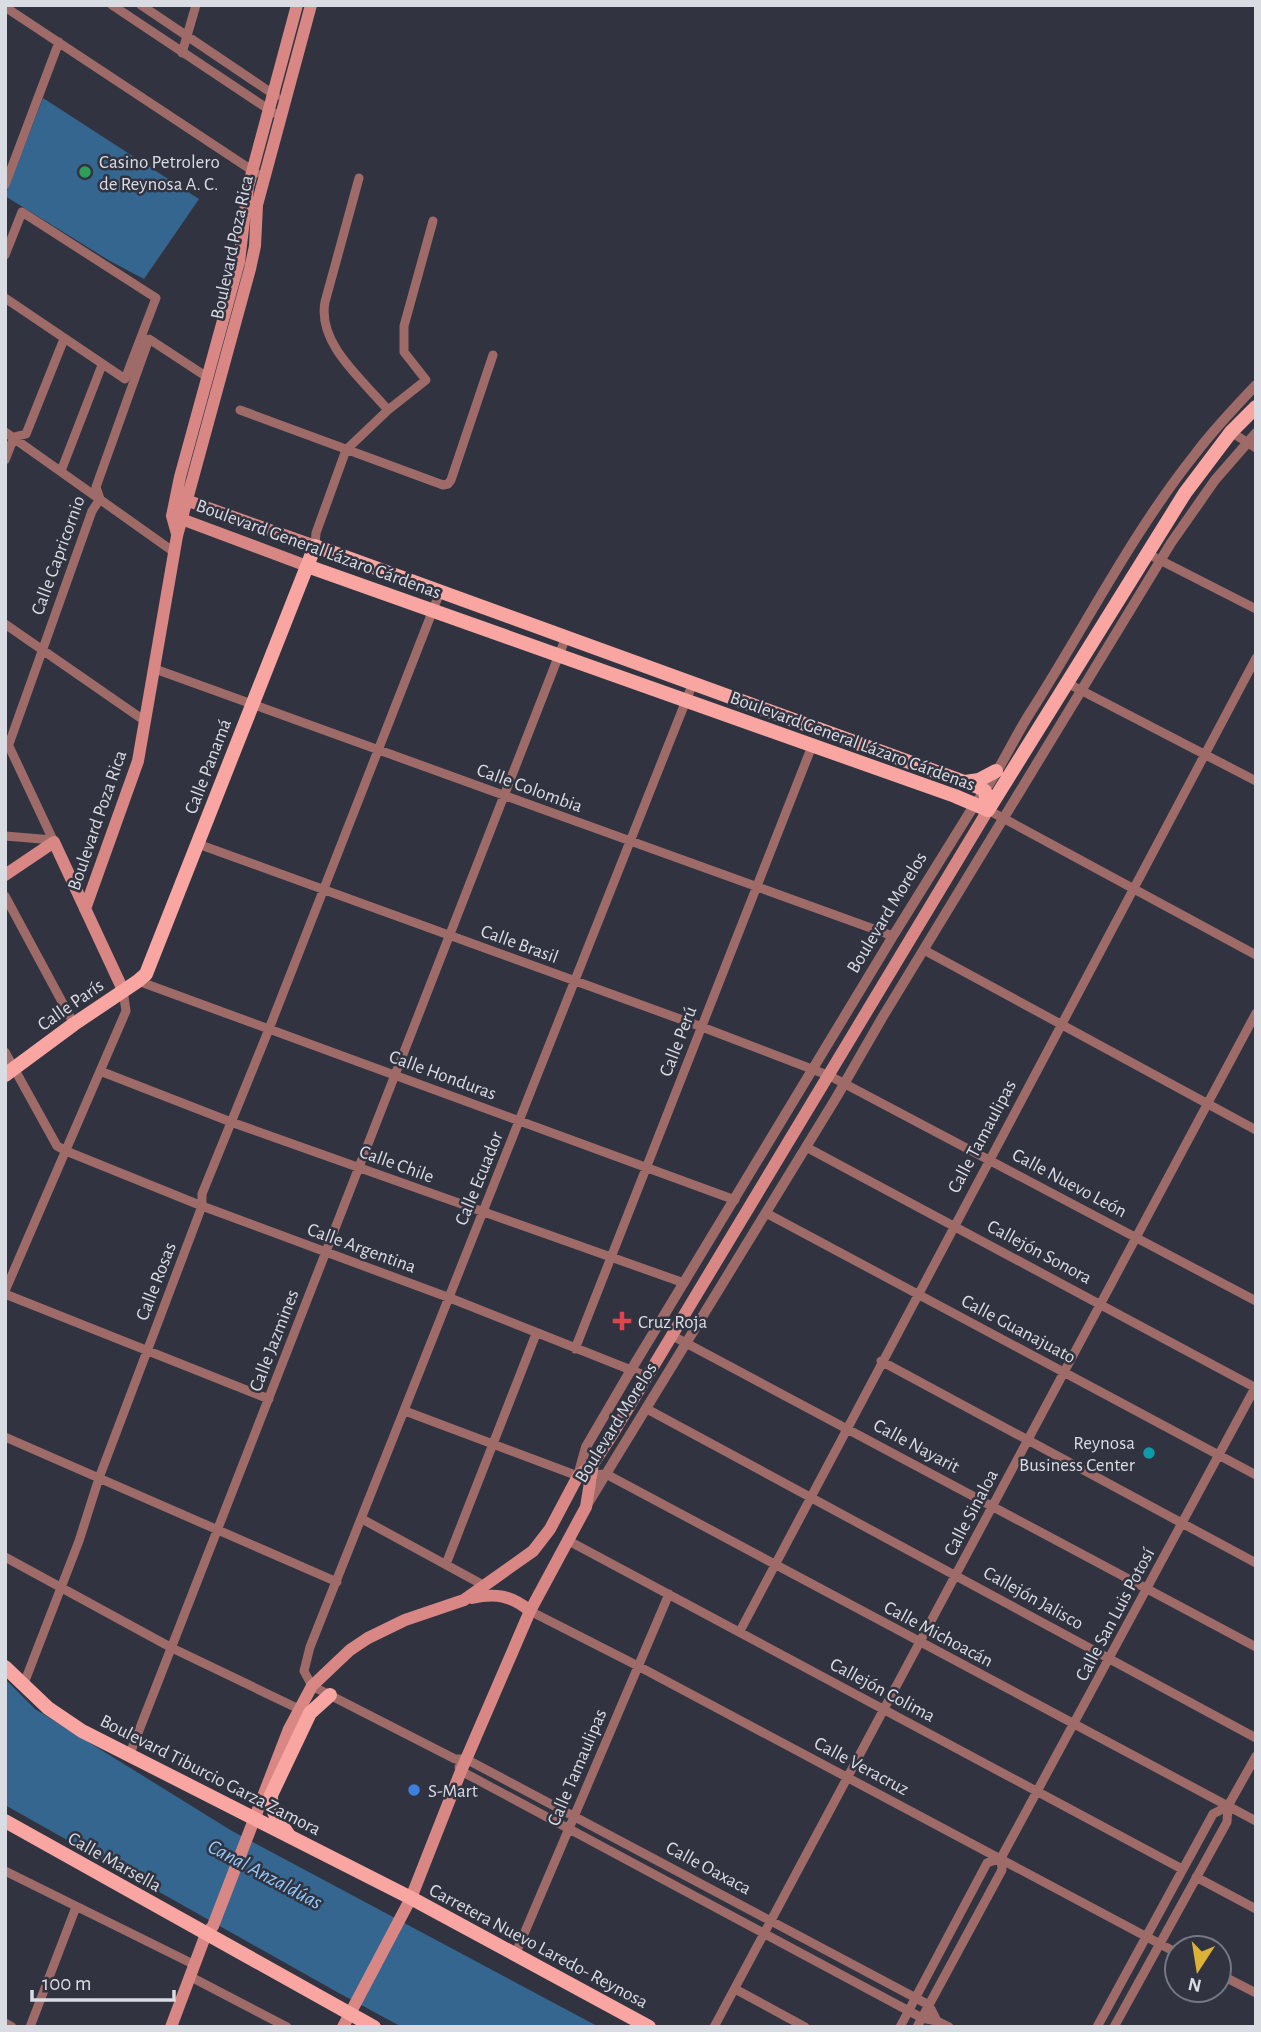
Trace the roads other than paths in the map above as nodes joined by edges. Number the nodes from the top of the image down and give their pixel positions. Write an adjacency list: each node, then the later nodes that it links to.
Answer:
1 (112, 5): 9 (street)
2 (141, 5): 7 (street)
3 (196, 5): 7 (street)
4 (297, 5): 10 (main road, Boulevard Poza Rica)
5 (311, 5): 11 (main road, Boulevard Poza Rica)
6 (11, 8): 8 (street)
7 (187, 36): 9 (street); 10 (street)
8 (59, 42): 13 (street); 15 (street)
9 (182, 53): 12 (street)
10 (272, 94): 11 (street); 12 (main road, Boulevard Poza Rica)
11 (285, 101): 12 (main road, Boulevard Poza Rica)
12 (274, 113): 13 (main road, Boulevard Poza Rica)
13 (259, 174): 22 (main road, Boulevard Poza Rica); 37 (main road, Boulevard Poza Rica)
14 (359, 178): 26 (street)
15 (5, 184)
16 (433, 221): 26 (street)
17 (5, 255): 21 (street)
18 (5, 298): 19 (street)
19 (64, 339): 21 (street); 29 (street)
20 (493, 355): 31 (street)
21 (103, 365): 35 (street)
22 (207, 377): 36 (street, Calle Capricornio); 37 (main road, Boulevard Poza Rica)
23 (1256, 385): 32 (street, Boulevard Morelos)
24 (1256, 407): 27 (main road, Boulevard Morelos)
25 (240, 410): 31 (street)
26 (388, 410): 31 (street)
27 (1231, 432): 30 (street); 34 (main road, Boulevard Morelos)
28 (1256, 433): 30 (street, Boulevard Morelos)
29 (9, 434): 33 (street); 35 (street)
30 (1251, 445): 42 (street, Boulevard Morelos)
31 (346, 450): 39 (street)
32 (1194, 454): 34 (main road); 50 (street, Boulevard Morelos)
33 (5, 460)
34 (1207, 464): 41 (main road, Boulevard Morelos)
35 (61, 471): 36 (street)
36 (100, 499): 40 (street); 49 (street, Calle Capricornio)
37 (182, 499): 38 (main road, Boulevard Poza Rica); 39 (main road)
38 (178, 518): 40 (main road, Boulevard Poza Rica); 43 (main road, Boulevard General Lázaro Cárdenas)
39 (314, 546): 43 (main road, Calle Panamá); 44 (main road, Boulevard General Lázaro Cárdenas)
40 (174, 552): 53 (main road, Boulevard Poza Rica)
41 (1147, 553): 42 (street); 50 (main road, Boulevard Morelos)
42 (1161, 561): 45 (street); 56 (street, Boulevard Morelos)
43 (307, 566): 46 (main road, Boulevard General Lázaro Cárdenas); 58 (main road, Calle Panamá)
44 (440, 592): 46 (street, Calle Rosas); 48 (main road, Boulevard General Lázaro Cárdenas)
45 (1256, 609)
46 (433, 610): 51 (main road, Boulevard General Lázaro Cárdenas); 63 (street, Calle Rosas)
47 (5, 624): 49 (street)
48 (566, 637): 51 (street, Calle Jazmines); 54 (main road, Boulevard General Lázaro Cárdenas)
49 (41, 648): 59 (street); 60 (street, Calle Capricornio)
50 (1076, 654): 55 (main road, Boulevard Morelos); 65 (street, Boulevard Morelos)
51 (559, 655): 57 (main road, Boulevard General Lázaro Cárdenas); 69 (street, Calle Jazmines)
52 (1256, 658): 64 (street, Calle Tamaulipas)
53 (155, 668): 58 (street, Calle Colombia); 59 (main road, Boulevard Poza Rica)
54 (693, 683): 57 (street, Calle Ecuador); 61 (main road, Boulevard General Lázaro Cárdenas)
55 (1067, 683): 56 (street); 70 (main road, Boulevard Morelos)
56 (1082, 691): 64 (street); 71 (street, Boulevard Morelos)
57 (685, 701): 62 (main road, Boulevard General Lázaro Cárdenas); 74 (street, Calle Ecuador)
58 (252, 705): 63 (street, Calle Colombia); 75 (main road, Calle Panamá)
59 (145, 720): 81 (main road, Boulevard Poza Rica)
60 (7, 741): 73 (street)
61 (858, 743): 62 (main road); 67 (main road, Boulevard General Lázaro Cárdenas)
62 (814, 746): 70 (main road, Boulevard General Lázaro Cárdenas); 77 (street, Calle Perú)
63 (377, 750): 69 (street, Calle Colombia); 79 (street, Calle Rosas)
64 (1204, 755): 66 (street); 78 (street, Calle Tamaulipas)
65 (996, 771): 67 (main road); 68 (street, Boulevard Morelos)
66 (1256, 781)
67 (964, 782): 68 (main road, Boulevard General Lázaro Cárdenas)
68 (985, 792): 70 (main road, Boulevard General Lázaro Cárdenas)
69 (503, 796): 74 (street, Calle Colombia); 82 (street, Calle Jazmines)
70 (982, 807): 71 (street); 83 (street, Boulevard Morelos); 99 (main road, Boulevard Morelos)
71 (1004, 819): 78 (street); 84 (street, Boulevard Morelos)
72 (5, 835): 73 (street)
73 (54, 841): 76 (main road); 81 (main road)
74 (630, 841): 77 (street, Calle Colombia); 87 (street, Calle Ecuador)
75 (198, 844): 79 (street, Calle Brasil); 86 (main road, Calle Panamá)
76 (5, 875)
77 (756, 887): 83 (street, Calle Colombia); 92 (street, Calle Perú)
78 (1131, 889): 85 (street); 91 (street, Calle Tamaulipas)
79 (321, 891): 82 (street, Calle Brasil); 93 (street, Calle Rosas)
80 (5, 896): 90 (street)
81 (85, 909): 88 (main road)
82 (448, 936): 87 (street, Calle Brasil); 98 (street, Calle Jazmines)
83 (893, 936): 95 (street, Boulevard Morelos)
84 (924, 950): 91 (street); 100 (street, Boulevard Morelos)
85 (1256, 955)
86 (138, 981): 88 (main road, Calle Panamá); 93 (street, Calle Honduras)
87 (575, 981): 92 (street, Calle Brasil); 102 (street, Calle Ecuador)
88 (123, 990): 90 (main road, Calle París); 97 (street)
89 (1256, 1013): 101 (street, Calle Sinaloa)
90 (74, 1024): 96 (main road, Calle París)
91 (1060, 1024): 101 (street); 107 (street, Calle Tamaulipas)
92 (702, 1027): 95 (street, Calle Brasil); 109 (street, Calle Perú)
93 (269, 1029): 98 (street, Calle Honduras); 103 (street, Calle Rosas)
94 (5, 1052): 96 (street)
95 (812, 1069): 99 (street, Calle Brasil); 110 (street, Boulevard Morelos)
96 (10, 1072): 106 (street)
97 (100, 1072): 103 (street, Calle Chile); 106 (street)
98 (394, 1075): 102 (street, Calle Honduras); 108 (street, Calle Jazmines)
99 (830, 1076): 100 (street, Calle Nuevo León); 125 (main road, Boulevard Morelos)
100 (845, 1083): 105 (street, Boulevard Morelos); 107 (street, Calle Nuevo León)
101 (1207, 1104): 104 (street); 115 (street, Calle Sinaloa)
102 (519, 1121): 109 (street, Calle Honduras); 112 (street, Calle Ecuador)
103 (231, 1122): 108 (street, Calle Chile); 111 (street, Calle Rosas)
104 (1256, 1130)
105 (806, 1147): 113 (street, Boulevard Morelos); 114 (street, Callejón Sonora)
106 (66, 1151): 111 (street, Calle Argentina); 119 (street)
107 (988, 1159): 114 (street, Calle Tamaulipas); 115 (street, Calle Nuevo León)
108 (358, 1167): 112 (street, Calle Chile); 116 (street, Calle Jazmines)
109 (646, 1167): 110 (street, Calle Honduras); 117 (street, Calle Perú)
110 (735, 1200): 118 (street, Boulevard Morelos)
111 (202, 1206): 116 (street, Calle Argentina); 128 (street, Calle Rosas)
112 (483, 1212): 117 (street, Calle Chile); 121 (street, Calle Ecuador)
113 (766, 1213): 120 (street, Calle Guanajuato); 126 (street, Boulevard Morelos)
114 (953, 1225): 120 (street, Calle Tamaulipas); 123 (street, Callejón Sonora)
115 (1136, 1237): 122 (street, Calle Nuevo León); 123 (street, Calle Sinaloa)
116 (325, 1253): 121 (street, Calle Argentina); 134 (street, Calle Jazmines)
117 (611, 1258): 118 (street, Calle Chile); 127 (street, Calle Perú)
118 (684, 1283): 130 (street, Boulevard Morelos)
119 (6, 1285): 128 (street)
120 (917, 1293): 129 (street, Calle Tamaulipas); 131 (street, Calle Guanajuato)
121 (450, 1297): 124 (street, Calle Argentina); 136 (street, Calle Ecuador)
122 (1256, 1301)
123 (1100, 1304): 131 (street, Calle Sinaloa); 133 (street, Callejón Sonora)
124 (536, 1334): 127 (street, Calle Argentina); 140 (street)
125 (671, 1335): 126 (street, Calle Nayarit); 132 (main road, Boulevard Morelos)
126 (686, 1343): 135 (street, Boulevard Morelos); 137 (street, Calle Nayarit)
127 (575, 1349): 130 (street, Calle Argentina)
128 (147, 1350): 134 (street); 145 (street, Calle Rosas)
129 (881, 1362): 137 (street, Calle Tamaulipas); 139 (street)
130 (631, 1370): 132 (street, Calle Argentina); 142 (street, Boulevard Morelos)
131 (1064, 1372): 139 (street, Calle Sinaloa); 141 (street, Calle Guanajuato)
132 (646, 1376): 142 (main road, Boulevard Morelos)
133 (1256, 1388): 141 (street, Calle San Luis Potosí)
134 (269, 1399): 151 (street, Calle Jazmines)
135 (647, 1409): 143 (street, Boulevard Morelos); 146 (street, Callejón Jalisco)
136 (405, 1411): 140 (street); 149 (street, Calle Ecuador)
137 (846, 1427): 146 (street, Calle Tamaulipas); 147 (street, Calle Nayarit)
138 (5, 1437): 145 (street)
139 (1028, 1440): 147 (street, Calle Sinaloa); 150 (street)
140 (492, 1445): 142 (street); 155 (street)
141 (1219, 1455): 144 (street, Calle Guanajuato); 150 (street, Calle San Luis Potosí)
142 (587, 1472): 143 (street); 148 (main road, Boulevard Morelos); 159 (main road, Boulevard Morelos)
143 (606, 1474): 148 (street, Boulevard Morelos); 156 (street, Calle Michoacán)
144 (1256, 1475)
145 (99, 1478): 151 (street); 160 (street, Calle Rosas)
146 (810, 1496): 156 (street, Calle Tamaulipas); 157 (street, Callejón Jalisco)
147 (993, 1506): 157 (street, Calle Sinaloa); 161 (street, Calle Nayarit)
148 (586, 1507): 152 (main road, Boulevard Morelos)
149 (362, 1519): 155 (street); 158 (street, Calle Ecuador)
150 (1182, 1523): 154 (street); 161 (street, Calle San Luis Potosí)
151 (218, 1530): 158 (street); 168 (street, Calle Jazmines)
152 (567, 1540): 162 (street, Callejón Colima); 164 (main road, Boulevard Morelos)
153 (5, 1557): 160 (street)
154 (1256, 1563)
155 (446, 1564): 159 (street)
156 (774, 1564): 165 (street, Calle Tamaulipas); 166 (street, Calle Michoacán)
157 (956, 1574): 166 (street, Calle Sinaloa); 169 (street, Callejón Jalisco)
158 (337, 1582): 173 (street, Calle Ecuador)
159 (485, 1586): 163 (main road, Boulevard Morelos)
160 (60, 1587): 168 (street); 172 (street, Calle Rosas)
161 (1147, 1588): 167 (street, Calle Nayarit); 169 (street, Calle San Luis Potosí)
162 (669, 1594): 165 (street, Callejón Colima); 170 (street, Calle Tamaulipas)
163 (464, 1600): 164 (main road); 173 (main road, Boulevard Morelos)
164 (530, 1611): 170 (street, Calle Veracruz); 181 (main road, Boulevard Morelos)
165 (740, 1631): 176 (street, Callejón Colima)
166 (920, 1642): 176 (street, Calle Sinaloa); 177 (street, Calle Michoacán)
167 (1256, 1647)
168 (172, 1648): 175 (street); 179 (street, Calle Jazmines)
169 (1110, 1658): 177 (street, Calle San Luis Potosí); 178 (street, Callejón Jalisco)
170 (638, 1666): 182 (street, Calle Veracruz); 185 (street, Calle Tamaulipas)
171 (5, 1667): 172 (main road, Boulevard Tiburcio Garza Zamora)
172 (23, 1686): 179 (main road, Boulevard Tiburcio Garza Zamora)
173 (312, 1686): 174 (street, Calle Oaxaca); 175 (main road, Boulevard Morelos)
174 (330, 1695): 181 (street, Calle Oaxaca); 190 (main road)
175 (299, 1709): 186 (main road, Boulevard Morelos)
176 (884, 1709): 182 (street, Calle Sinaloa); 183 (street, Callejón Colima)
177 (1074, 1725): 183 (street, Calle San Luis Potosí); 184 (street, Calle Michoacán)
178 (1256, 1738)
179 (130, 1756): 186 (main road, Boulevard Tiburcio Garza Zamora)
180 (1256, 1756): 184 (street)
181 (461, 1763): 185 (street, Calle Oaxaca); 189 (street, Calle Oaxaca); 195 (main road, Boulevard Morelos)
182 (848, 1777): 191 (street, Calle Veracruz); 198 (street, Calle Sinaloa)
183 (1038, 1792): 191 (street, Calle San Luis Potosí); 192 (street, Callejón Colima)
184 (1228, 1806): 188 (street, Calle Michoacán); 192 (street); 194 (street)
185 (574, 1815): 189 (street, Calle Tamaulipas); 198 (street, Calle Oaxaca)
186 (254, 1818): 190 (main road, Boulevard Tiburcio Garza Zamora); 199 (main road, Boulevard Morelos)
187 (5, 1821): 199 (main road, Calle Marsella)
188 (1256, 1821)
189 (569, 1829): 200 (street, Calle Oaxaca); 204 (street, Calle Tamaulipas)
190 (289, 1835): 195 (main road, Boulevard Tiburcio Garza Zamora)
191 (1001, 1858): 201 (street, Calle Veracruz); 209 (street, Calle San Luis Potosí); 210 (street, Calle San Luis Potosí)
192 (1182, 1870): 201 (street)
193 (5, 1871): 196 (street)
194 (1196, 1877): 197 (street); 202 (street)
195 (411, 1898): 204 (main road, Carretera Nuevo Laredo- Reynosa); 212 (main road, Boulevard Morelos)
196 (76, 1907): 205 (street); 217 (street)
197 (1256, 1909)
198 (772, 1920): 200 (street, Calle Sinaloa); 209 (street, Calle Oaxaca)
199 (210, 1930): 205 (main road, Boulevard Morelos); 212 (main road, Calle Marsella)
200 (765, 1934): 207 (street, Calle Sinaloa); 211 (street, Calle Oaxaca)
201 (1145, 1936): 202 (street, Calle Veracruz); 226 (street)
202 (1159, 1943): 203 (street, Calle Veracruz); 227 (street)
203 (1163, 1945)
204 (515, 1955): 221 (main road, Carretera Nuevo Laredo- Reynosa)
205 (193, 1971): 218 (main road, Boulevard Morelos); 219 (street)
206 (1233, 1981): 208 (street)
207 (735, 1989): 222 (street, Calle Sinaloa); 223 (street)
208 (1256, 1993)
209 (915, 1998): 210 (street, Calle Oaxaca); 211 (street, Calle San Luis Potosí)
210 (929, 2005): 213 (street); 214 (street, Calle San Luis Potosí)
211 (908, 2010): 214 (street, Calle Oaxaca); 224 (street, Calle San Luis Potosí)
212 (348, 2016): 220 (main road, Calle Marsella)
213 (937, 2021): 214 (street, Calle Oaxaca); 225 (street, Calle Oaxaca)
214 (920, 2022)
215 (5, 2023): 216 (street)
216 (12, 2027)
217 (30, 2027)
218 (171, 2027)
219 (287, 2027)
220 (374, 2027)
221 (649, 2027)
222 (714, 2027)
223 (805, 2027)
224 (900, 2027)
225 (949, 2027)
226 (1097, 2027)
227 (1114, 2027)

